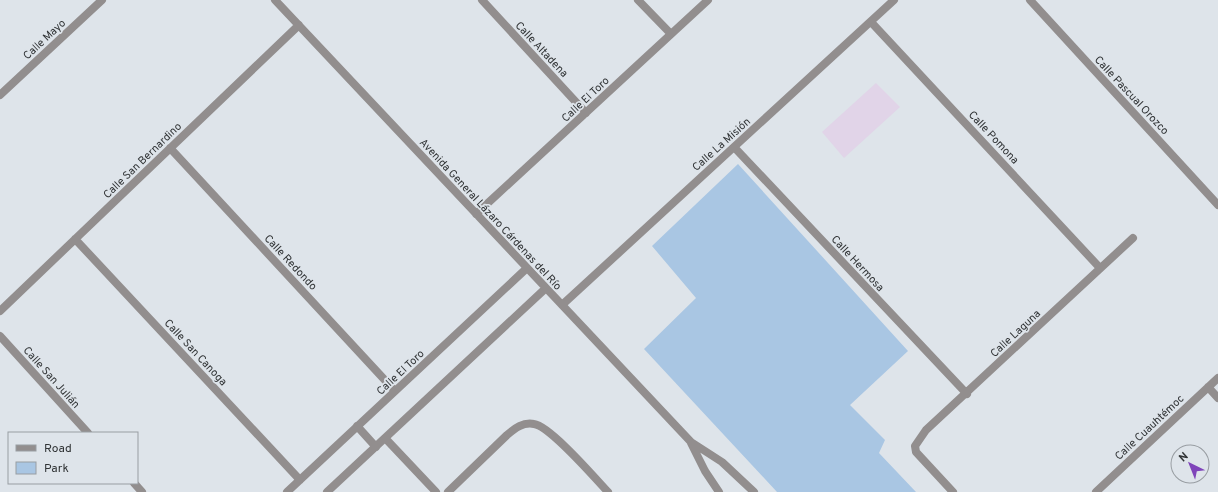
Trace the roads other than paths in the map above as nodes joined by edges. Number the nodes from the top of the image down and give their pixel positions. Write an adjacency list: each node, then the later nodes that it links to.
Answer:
1 (102, 0): 11 (street, Calle Mayo)
2 (275, 0): 9 (street, Avenida General Lázaro Cárdenas del Río)
3 (482, 0): 12 (street, Calle Altadena)
4 (638, 0): 10 (street)
5 (708, 0): 10 (street, Calle El Toro)
6 (894, 0): 8 (street, Calle La Misión)
7 (1030, 0): 15 (street, Calle Pascual Orozco)
8 (871, 22): 13 (street, Calle La Misión); 20 (street, Calle Pomona)
9 (299, 25): 14 (street, Calle San Bernardino); 16 (street, Avenida General Lázaro Cárdenas del Río)
10 (671, 34): 12 (street, Calle El Toro)
11 (0, 95)
12 (586, 113): 16 (street, Calle El Toro)
13 (734, 147): 22 (street, Calle La Misión); 28 (street, Calle Hermosa)
14 (170, 148): 18 (street, Calle San Bernardino); 27 (street, Calle Redondo)
15 (1218, 205)
16 (476, 214): 19 (street, Avenida General Lázaro Cárdenas del Río)
17 (1133, 238): 20 (street, Calle Laguna)
18 (75, 239): 23 (street, Calle San Bernardino); 35 (street, Calle San Canoga)
19 (528, 268): 21 (street, Avenida General Lázaro Cárdenas del Río); 27 (street, Calle El Toro)
20 (1100, 268): 28 (street, Calle Laguna)
21 (546, 288): 22 (street, Avenida General Lázaro Cárdenas del Río); 32 (street)
22 (562, 304): 33 (street, Avenida General Lázaro Cárdenas del Río)
23 (0, 311)
24 (0, 336): 31 (street, Calle San Julián)
25 (1218, 378): 26 (street, Calle Cuauhtémoc)
26 (1208, 387): 29 (street); 46 (street, Calle Cuauhtémoc)
27 (395, 391): 30 (street, Calle El Toro)
28 (967, 394): 45 (street, Calle Laguna)
29 (1218, 398)
30 (357, 426): 34 (street); 35 (street, Calle El Toro)
31 (87, 432)
32 (385, 438): 34 (street); 40 (street)
33 (691, 442): 43 (street, Avenida General Lázaro Cárdenas del Río); 44 (street, Avenida General Lázaro Cárdenas del Río)
34 (376, 447): 39 (street)
35 (300, 480): 38 (street, Calle El Toro)
36 (135, 484): 37 (street)
37 (142, 492)
38 (287, 492)
39 (327, 492)
40 (436, 492)
41 (448, 492): 42 (street)
42 (608, 492)
43 (719, 492)
44 (754, 492)
45 (953, 492)
46 (1096, 492)

